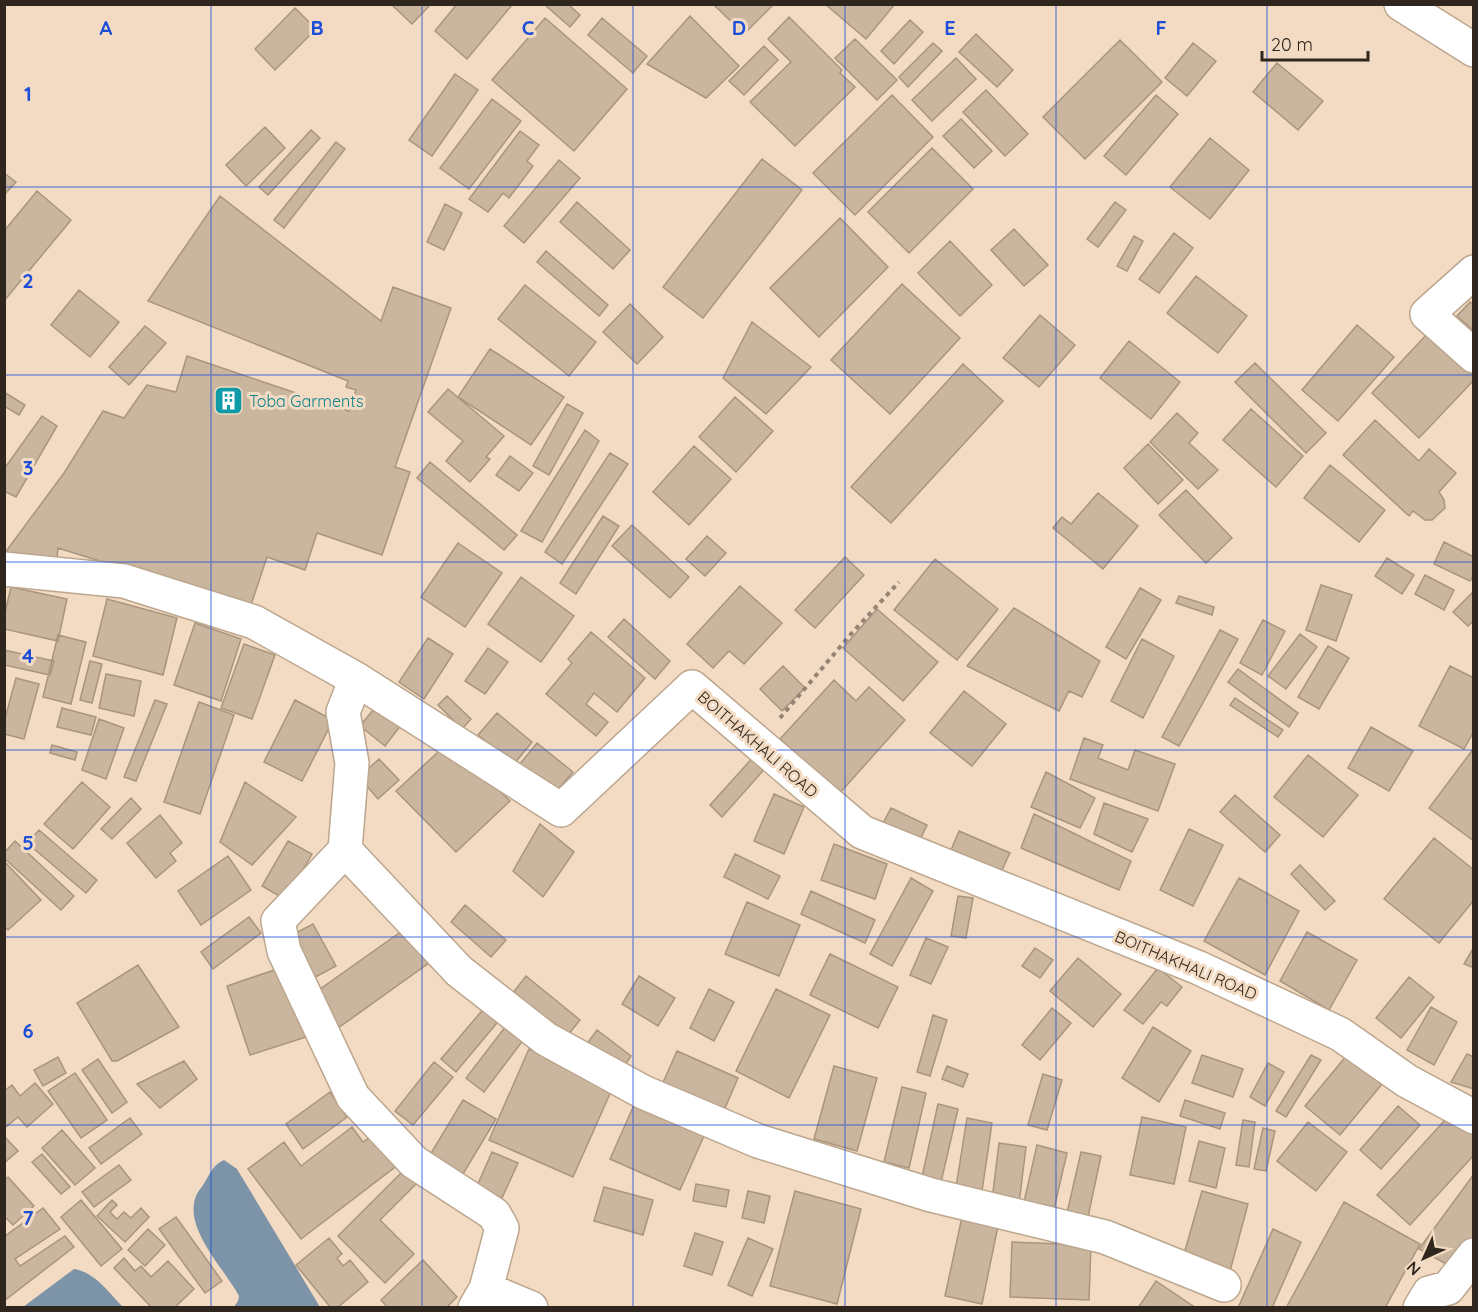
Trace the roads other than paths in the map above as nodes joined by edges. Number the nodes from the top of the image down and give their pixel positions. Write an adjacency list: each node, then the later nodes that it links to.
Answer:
1 (1401, 4): 2 (street)
2 (1473, 50)
3 (1473, 272): 4 (street)
4 (1473, 356)
5 (4, 569): 6 (street, BOITHAKHALI ROAD)
6 (356, 679): 7 (street); 8 (street, BOITHAKHALI ROAD)
7 (345, 850): 10 (street); 11 (street)
8 (1473, 1117)
9 (1473, 1255): 13 (street)
10 (1224, 1285)
11 (481, 1298): 12 (street)
12 (531, 1308)
13 (1420, 1308)

